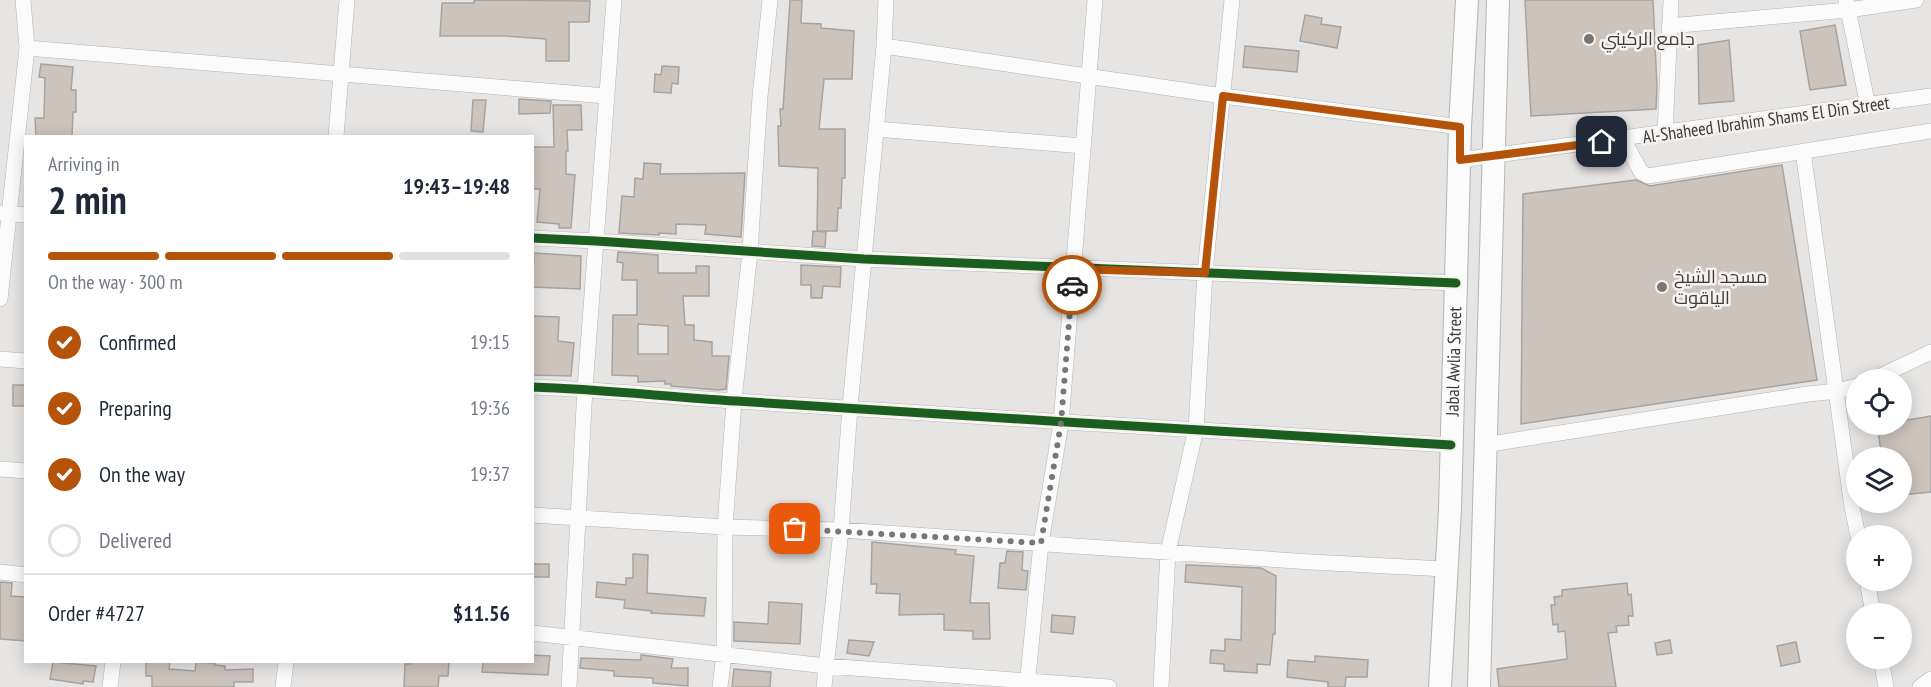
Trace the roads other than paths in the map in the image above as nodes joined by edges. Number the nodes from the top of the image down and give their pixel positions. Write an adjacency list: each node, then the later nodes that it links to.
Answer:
1 (23, 0): 15 (street)
2 (347, 0): 16 (street)
3 (614, 0): 18 (street)
4 (770, 0): 35 (street)
5 (886, 0): 14 (street)
6 (1095, 0): 17 (street)
7 (1232, 0): 19 (street)
8 (1467, 0): 22 (main road, Jabal Awlia Street)
9 (1498, 0): 30 (main road, Jabal Awlia Street)
10 (1671, 0): 13 (street)
11 (1916, 0): 12 (street)
12 (1847, 5): 13 (street); 21 (street)
13 (1669, 26): 25 (street)
14 (884, 46): 17 (street); 23 (street)
15 (27, 48): 16 (street); 32 (street)
16 (342, 75): 18 (street); 26 (street)
17 (1088, 75): 19 (street); 28 (street)
18 (606, 96): 34 (street)
19 (1223, 96): 22 (street); 38 (street)
20 (1931, 96): 21 (street, Al-Shaheed Ibrahim Shams El Din Street)
21 (1868, 106): 25 (street, Al-Shaheed Ibrahim Shams El Din Street)
22 (1460, 127): 31 (main road, Jabal Awlia Street)
23 (876, 129): 28 (street); 36 (street)
24 (1931, 131): 29 (street)
25 (1665, 134): 27 (street, Al-Shaheed Ibrahim Shams El Din Street)
26 (336, 135)
27 (1623, 139): 29 (street); 30 (street, Al-Shaheed Ibrahim Shams El Din Street)
28 (1083, 146): 37 (street)
29 (1803, 151): 48 (street)
30 (1493, 157): 31 (street, Al-Shaheed Ibrahim Shams El Din Street); 54 (main road, Jabal Awlia Street)
31 (1460, 160): 39 (main road, Jabal Awlia Street)
32 (12, 214): 40 (street)
33 (534, 238): 34 (street)
34 (596, 241): 35 (street); 46 (street)
35 (750, 251): 36 (street); 49 (street)
36 (864, 259): 37 (street); 50 (street)
37 (1073, 269): 38 (street); 51 (street)
38 (1205, 273): 39 (street); 52 (street)
39 (1456, 284): 53 (main road, Jabal Awlia Street)
40 (0, 299)
41 (1931, 352): 44 (street)
42 (0, 359): 43 (street)
43 (24, 361)
44 (1895, 369)
45 (534, 387): 46 (street)
46 (585, 388): 49 (street); 58 (street)
47 (1846, 389): 48 (street)
48 (1838, 391): 54 (street); 59 (street)
49 (734, 401): 50 (street); 60 (street)
50 (850, 407): 51 (street); 61 (street)
51 (1061, 423): 52 (street); 62 (street)
52 (1196, 429): 53 (street); 63 (street)
53 (1451, 445): 64 (main road, Jabal Awlia Street)
54 (1485, 445): 84 (main road, Jabal Awlia Street)
55 (0, 469): 56 (street)
56 (24, 471)
57 (534, 515): 58 (street)
58 (579, 517): 60 (street); 68 (street)
59 (1856, 525)
60 (725, 527): 61 (street); 69 (street)
61 (841, 530): 62 (street); 72 (street)
62 (1041, 543): 63 (street); 75 (street)
63 (1168, 552): 64 (street); 82 (street)
64 (1445, 569): 83 (main road, Jabal Awlia Street)
65 (0, 572): 66 (street)
66 (24, 575)
67 (534, 633): 68 (street)
68 (572, 637): 69 (street); 78 (street)
69 (724, 654): 72 (street); 79 (street)
70 (113, 663): 76 (street)
71 (286, 663): 77 (street)
72 (826, 666): 75 (street); 80 (street)
73 (1883, 669): 85 (street)
74 (1931, 679): 86 (street)
75 (1027, 684): 81 (street)
76 (110, 687)
77 (283, 687)
78 (569, 687)
79 (720, 687)
80 (824, 687)
81 (1109, 687)
82 (1161, 687)
83 (1440, 687)
84 (1479, 687)
85 (1886, 687)
86 (1920, 687)

